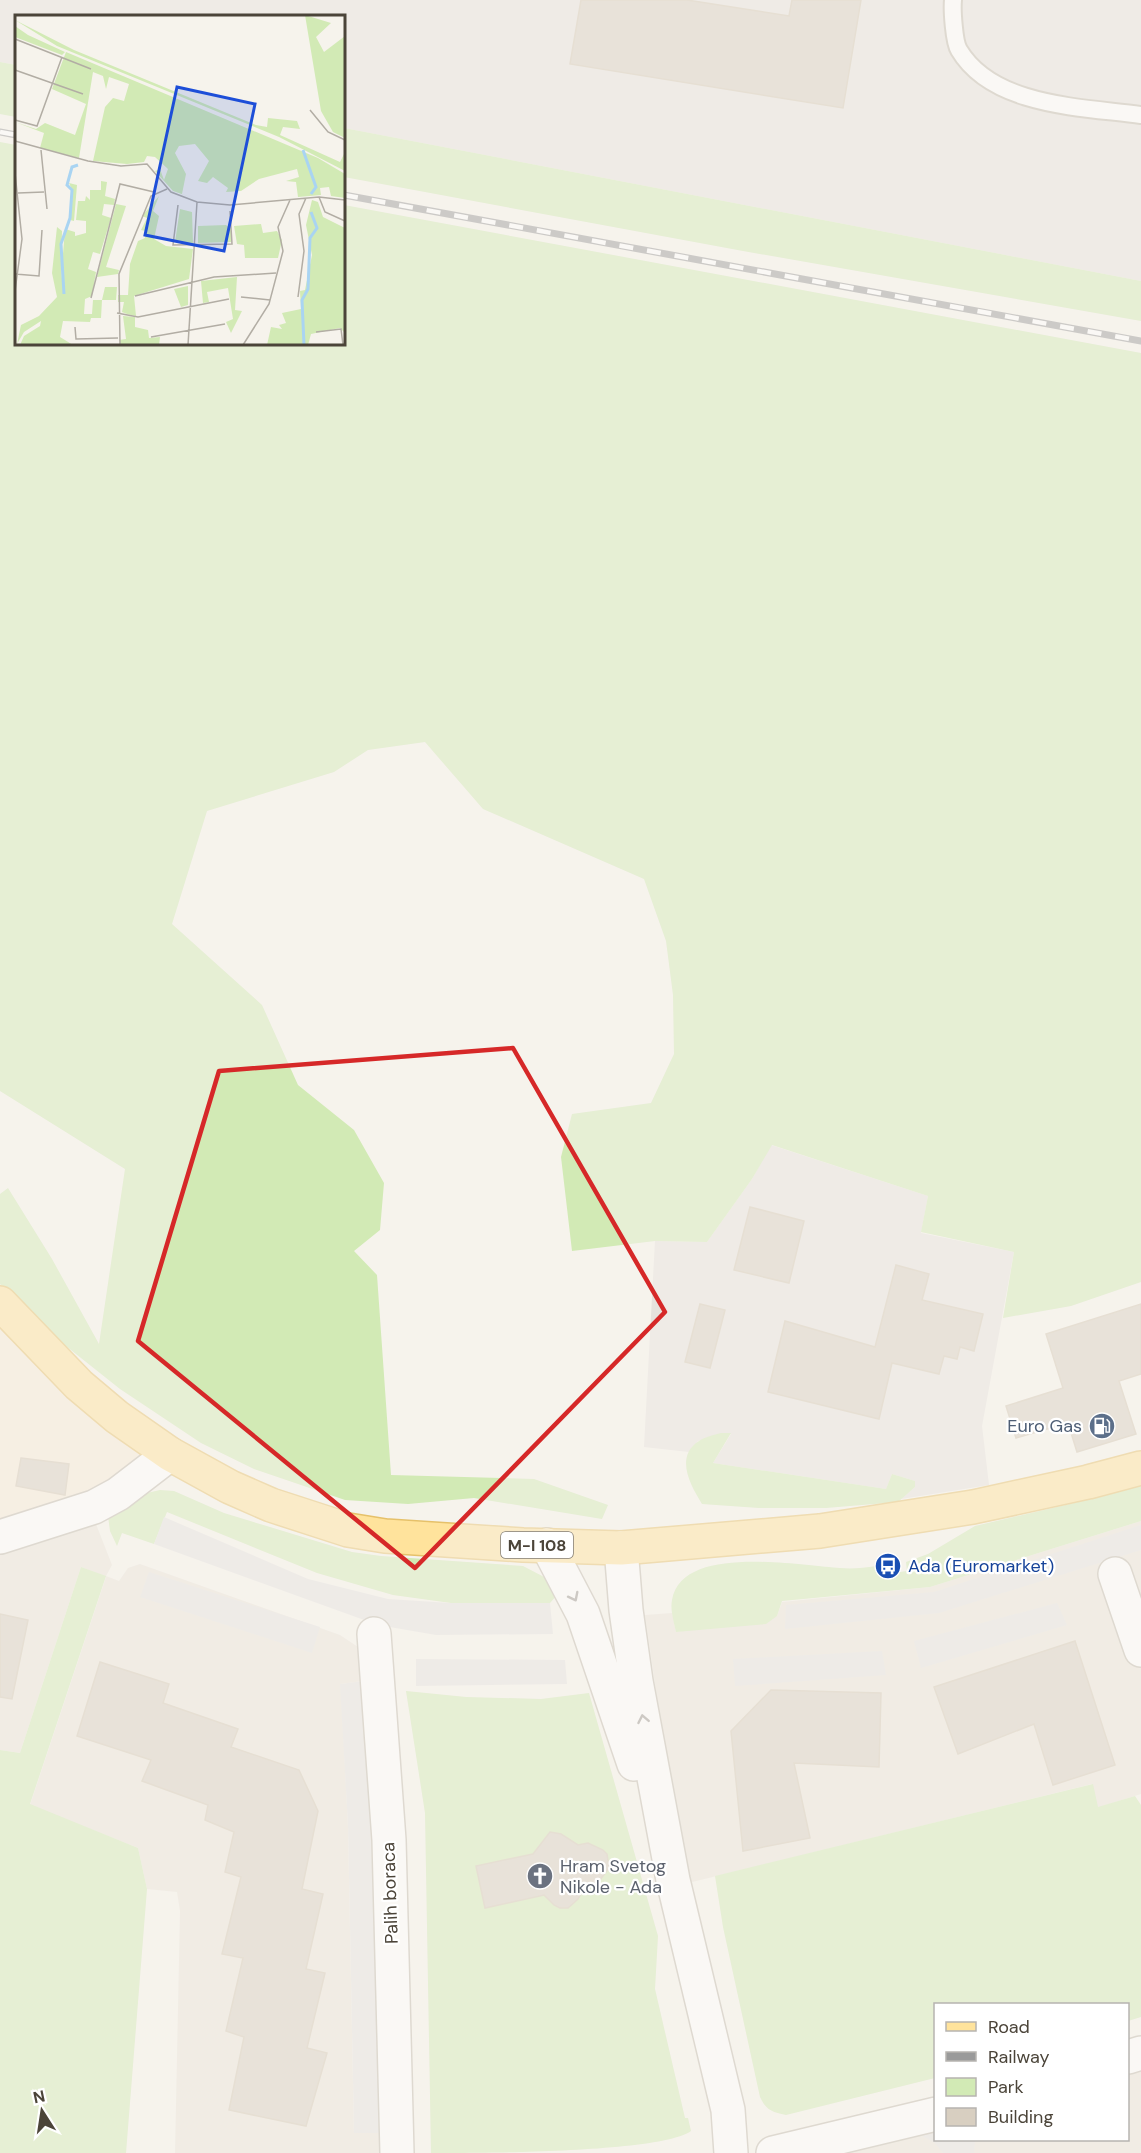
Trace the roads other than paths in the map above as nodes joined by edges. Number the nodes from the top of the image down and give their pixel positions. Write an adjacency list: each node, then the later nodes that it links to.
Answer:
1 (953, 0): 2 (lane)
2 (1141, 115)
3 (0, 1303): 4 (main road, M-I 108)
4 (170, 1454): 6 (street); 7 (main road, M-I 108)
5 (1141, 1468): 8 (main road, M-I 108)
6 (0, 1536)
7 (547, 1545): 8 (main road, M-I 108); 12 (street, one-way to 12)
8 (621, 1548): 12 (street, one-way to 8)
9 (1115, 1574): 11 (street)
10 (374, 1634): 14 (street, Palih boraca)
11 (1141, 1650)
12 (673, 1880): 15 (street)
13 (934, 2114): 16 (street)
14 (398, 2153)
15 (731, 2153)
16 (773, 2153)

